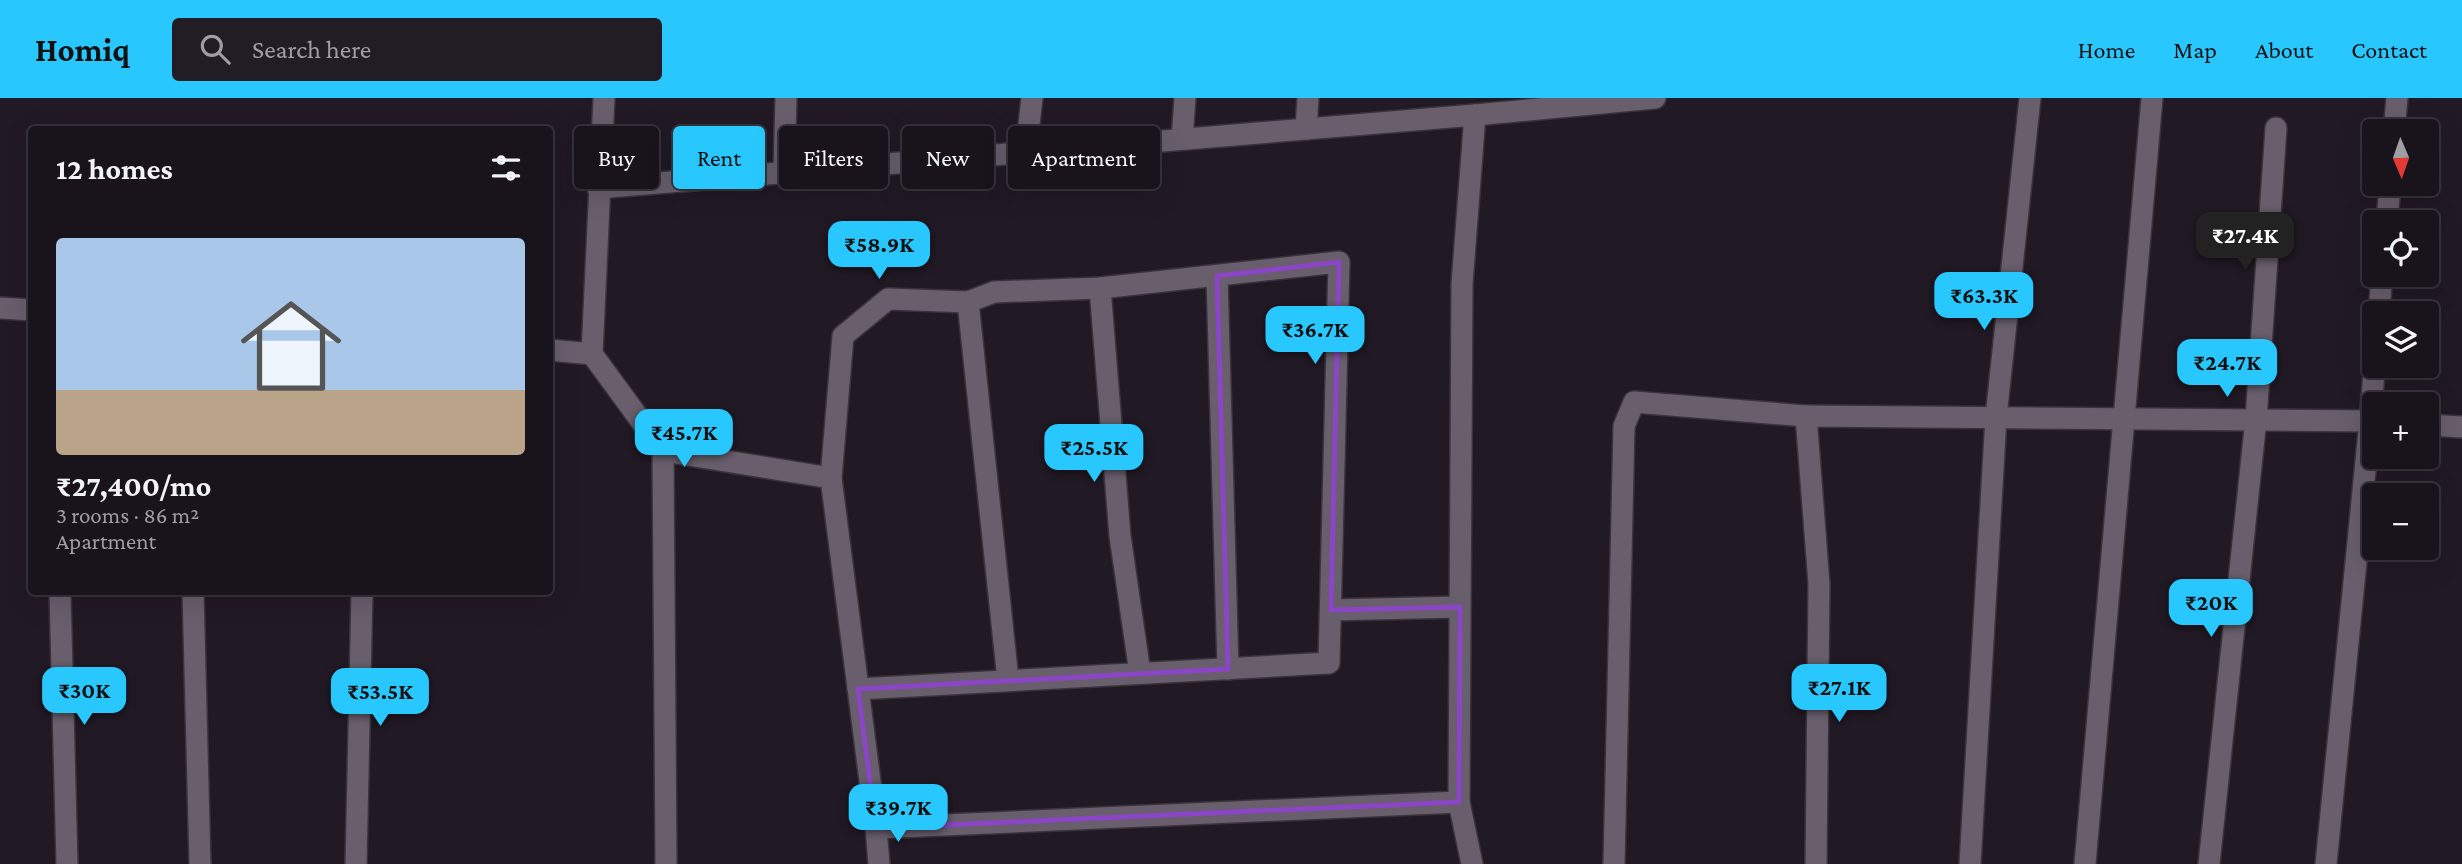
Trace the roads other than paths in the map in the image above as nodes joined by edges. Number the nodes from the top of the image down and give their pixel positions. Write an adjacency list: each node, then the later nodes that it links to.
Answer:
1 (604, 98): 13 (street)
2 (786, 98): 14 (street)
3 (1031, 98): 15 (street)
4 (1185, 98): 18 (street)
5 (1308, 98): 17 (street)
6 (1654, 98): 11 (street)
7 (2030, 98): 33 (street)
8 (2152, 98): 34 (street)
9 (2397, 98): 12 (street)
10 (1439, 108): 11 (street); 17 (street)
11 (1475, 116): 45 (street)
12 (2395, 119)
13 (602, 126)
14 (785, 126)
15 (1028, 126)
16 (2276, 128): 35 (street)
17 (1306, 129): 18 (street)
18 (1182, 139): 19 (street)
19 (1160, 141)
20 (1008, 152): 21 (street)
21 (888, 162)
22 (779, 170): 23 (street)
23 (659, 182)
24 (598, 189): 31 (street)
25 (1217, 276): 26 (street); 46 (street); 47 (street)
26 (1100, 288): 27 (street); 48 (street)
27 (968, 302): 41 (street); 49 (street)
28 (0, 308): 29 (street)
29 (28, 310)
30 (553, 350): 31 (street)
31 (592, 354): 39 (street)
32 (1807, 416): 33 (street); 59 (street); 60 (street)
33 (1996, 417): 34 (street); 61 (street)
34 (2122, 419): 35 (street); 62 (street)
35 (2256, 419): 36 (street); 63 (street)
36 (2362, 421)
37 (2439, 426): 38 (street)
38 (2462, 428)
39 (663, 451): 41 (street); 56 (street)
40 (2367, 469): 64 (street)
41 (831, 478): 50 (street)
42 (60, 595): 53 (street)
43 (192, 595): 54 (street)
44 (362, 595): 55 (street)
45 (1460, 607): 46 (street); 51 (street)
46 (1331, 610): 47 (street)
47 (1228, 668): 48 (street)
48 (1140, 673): 49 (street)
49 (1008, 680): 50 (street)
50 (858, 688): 52 (street)
51 (1459, 802): 52 (street); 58 (street)
52 (876, 828): 57 (street)
53 (67, 864)
54 (200, 864)
55 (356, 864)
56 (666, 864)
57 (879, 864)
58 (1472, 864)
59 (1614, 864)
60 (1816, 864)
61 (1970, 864)
62 (2085, 864)
63 (2209, 864)
64 (2326, 864)

